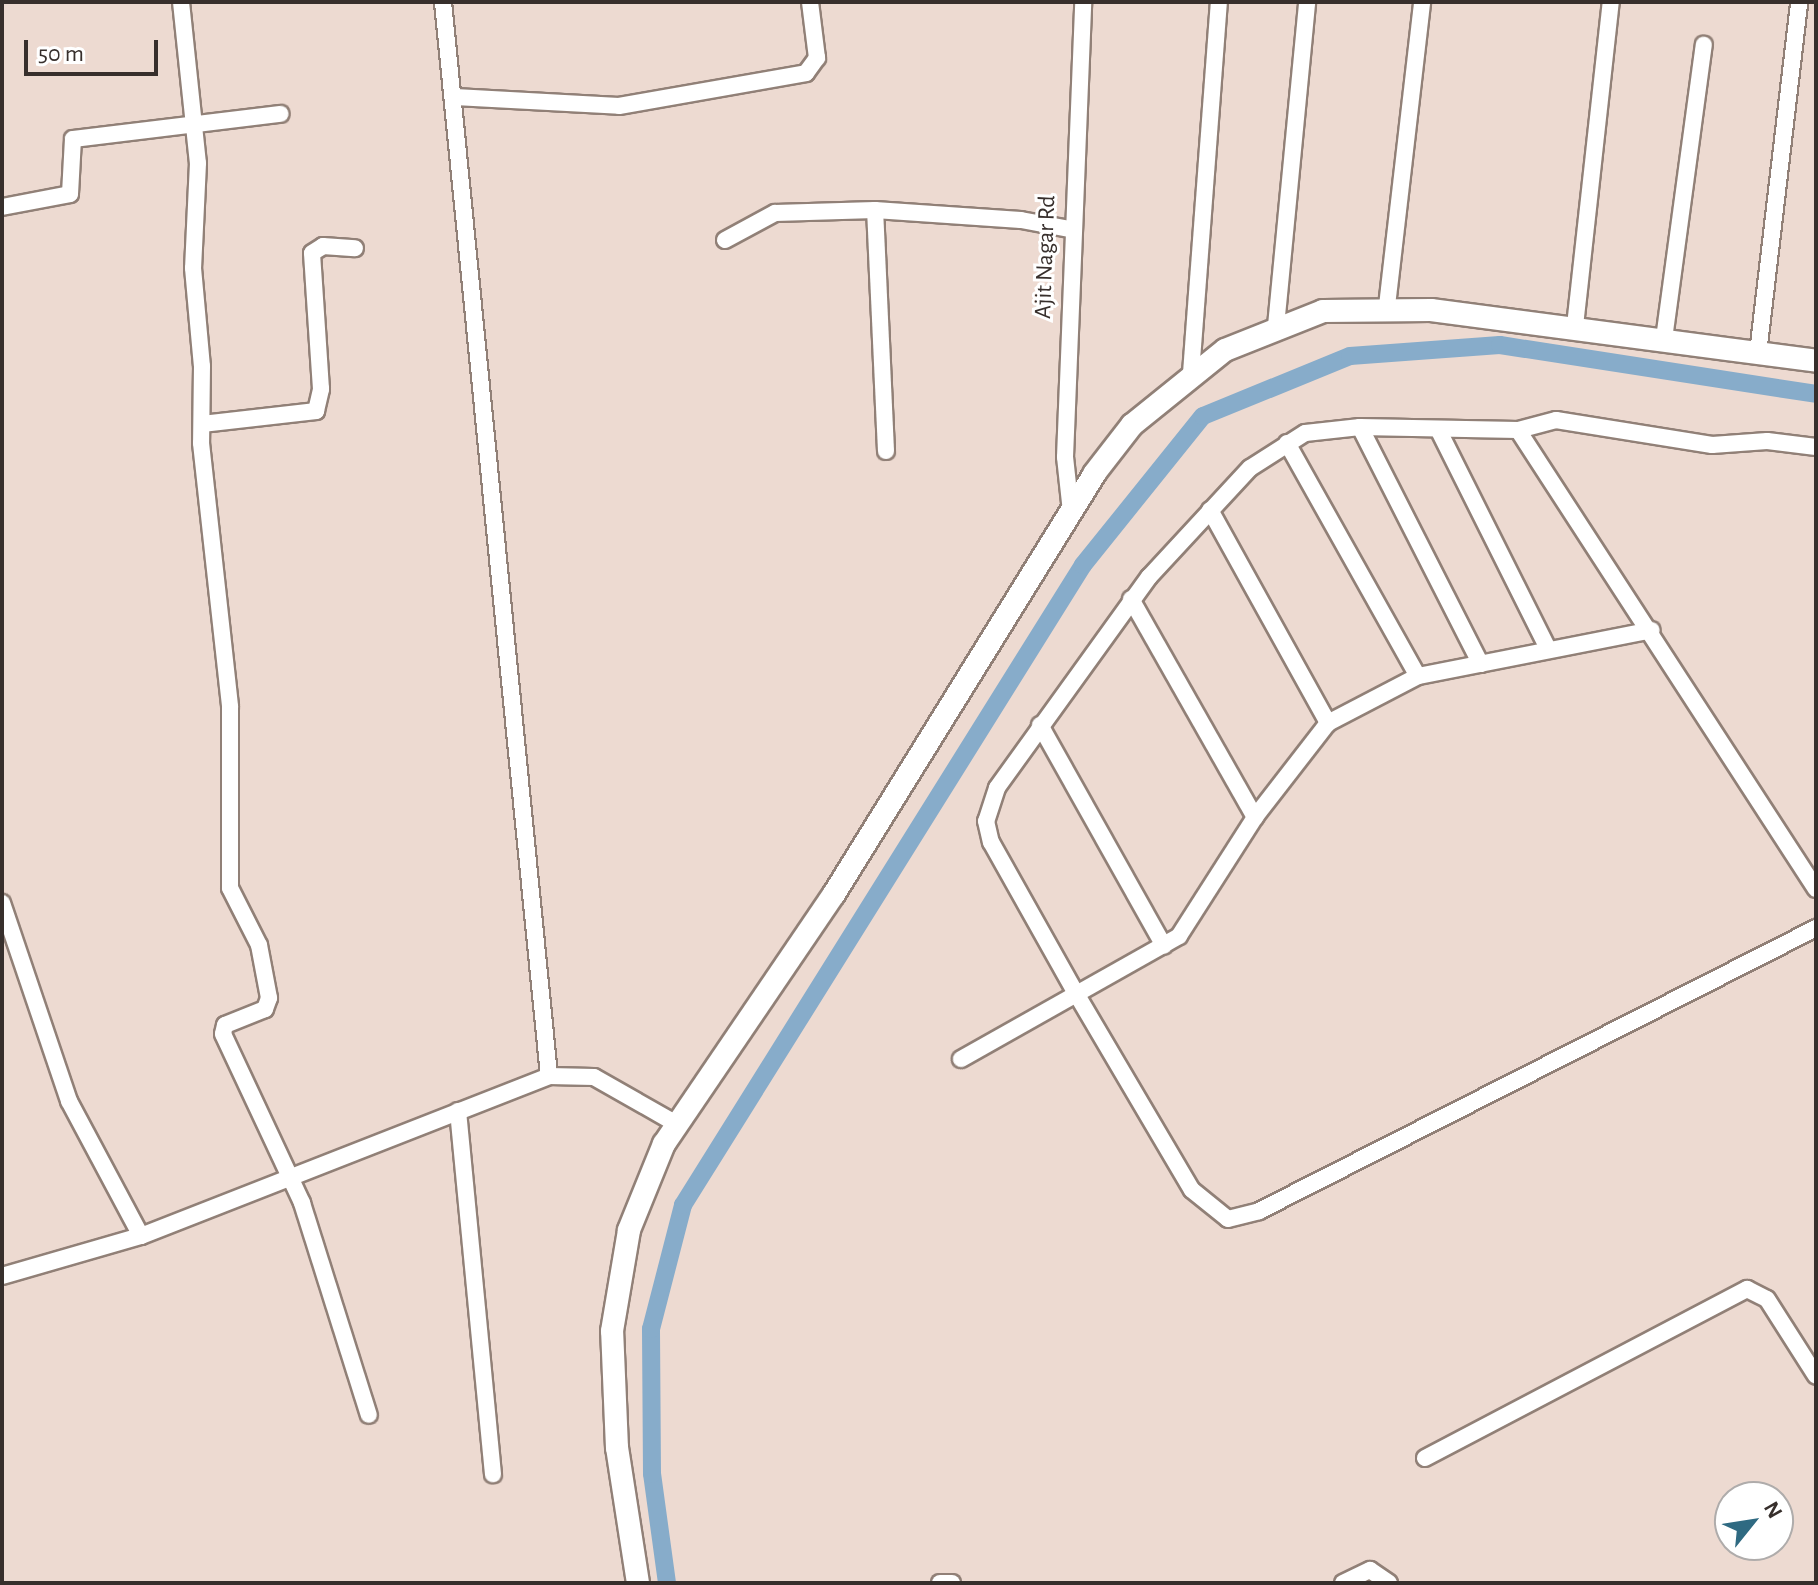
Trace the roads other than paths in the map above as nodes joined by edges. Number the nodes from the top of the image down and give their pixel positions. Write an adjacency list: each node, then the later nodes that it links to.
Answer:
1 (181, 2): 13 (street)
2 (443, 2): 11 (street)
3 (810, 2): 11 (street)
4 (1083, 2): 16 (street, Ajit Nagar Rd)
5 (1219, 2): 25 (street)
6 (1307, 2): 20 (street)
7 (1422, 2): 19 (street)
8 (1611, 2): 21 (street)
9 (1799, 2): 23 (street)
10 (1704, 45): 22 (street)
11 (455, 97): 49 (street)
12 (281, 114): 13 (street)
13 (194, 123): 14 (street); 26 (street)
14 (2, 207)
15 (875, 210): 16 (street); 17 (street); 32 (street)
16 (1070, 229): 34 (street, Ajit Nagar Rd)
17 (725, 240)
18 (355, 248): 26 (street)
19 (1387, 306): 20 (street); 21 (street)
20 (1276, 326): 25 (street)
21 (1575, 326): 22 (street)
22 (1664, 339): 23 (street)
23 (1758, 353): 24 (street)
24 (1816, 361)
25 (1191, 373): 34 (street)
26 (202, 424): 52 (street)
27 (1360, 427): 28 (street); 30 (street); 38 (street)
28 (1438, 429): 29 (street); 37 (street)
29 (1518, 430): 31 (street); 36 (street)
30 (1287, 443): 33 (street); 39 (street)
31 (1816, 447)
32 (886, 451)
33 (1210, 510): 35 (street); 40 (street)
34 (1072, 514): 51 (street)
35 (1131, 599): 41 (street); 42 (street)
36 (1652, 630): 37 (street); 43 (street)
37 (1548, 649): 38 (street)
38 (1481, 664): 39 (street)
39 (1418, 676): 40 (street)
40 (1328, 723): 42 (street)
41 (1040, 725): 46 (street); 47 (street)
42 (1255, 817): 46 (street)
43 (1816, 889)
44 (2, 903): 53 (street)
45 (1816, 928): 47 (street)
46 (1164, 946): 47 (street)
47 (1077, 995): 48 (street)
48 (961, 1059)
49 (549, 1076): 50 (street); 51 (street)
50 (458, 1111): 52 (street); 58 (street)
51 (675, 1123): 59 (street)
52 (289, 1174): 53 (street); 56 (street)
53 (141, 1236): 54 (street)
54 (2, 1276)
55 (1816, 1376): 57 (street)
56 (369, 1415)
57 (1425, 1458)
58 (493, 1474)
59 (638, 1583)
60 (940, 1583): 61 (street)
61 (952, 1583)
62 (1343, 1583): 63 (street)
63 (1389, 1583)

